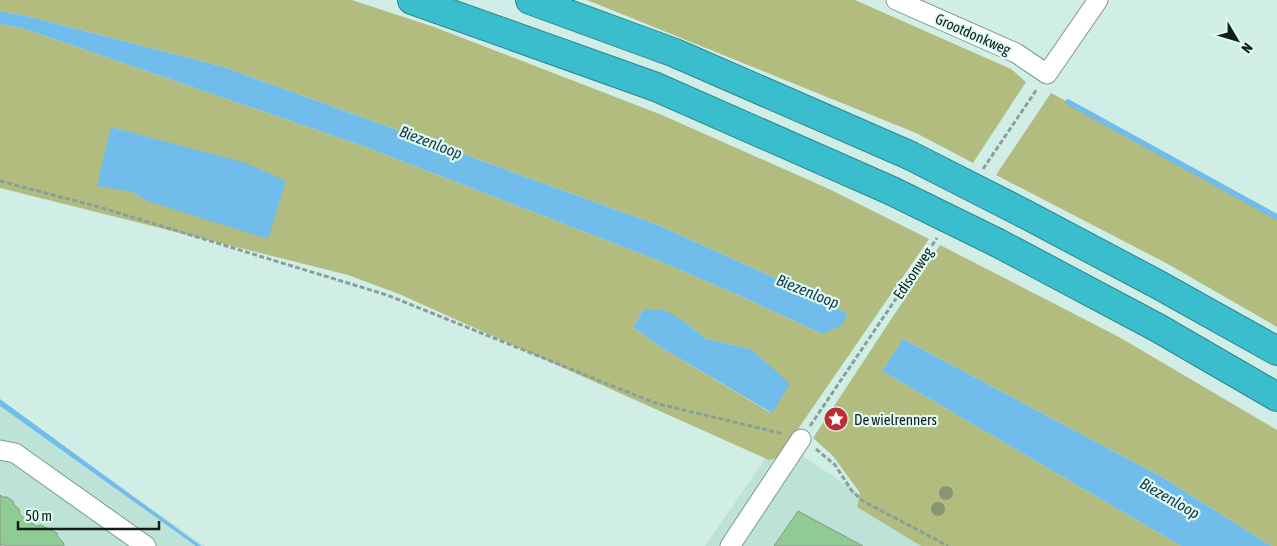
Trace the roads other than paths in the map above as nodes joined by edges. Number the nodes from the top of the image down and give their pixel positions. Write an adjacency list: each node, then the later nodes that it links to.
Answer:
1 (412, 0): 6 (highway, bridge)
2 (530, 0): 5 (highway, bridge)
3 (896, 0): 4 (street, Grootdonkweg)
4 (1098, 0)
5 (1277, 351)
6 (1277, 397)
7 (801, 438): 10 (street)
8 (0, 450): 9 (street)
9 (146, 546)
10 (730, 546)

